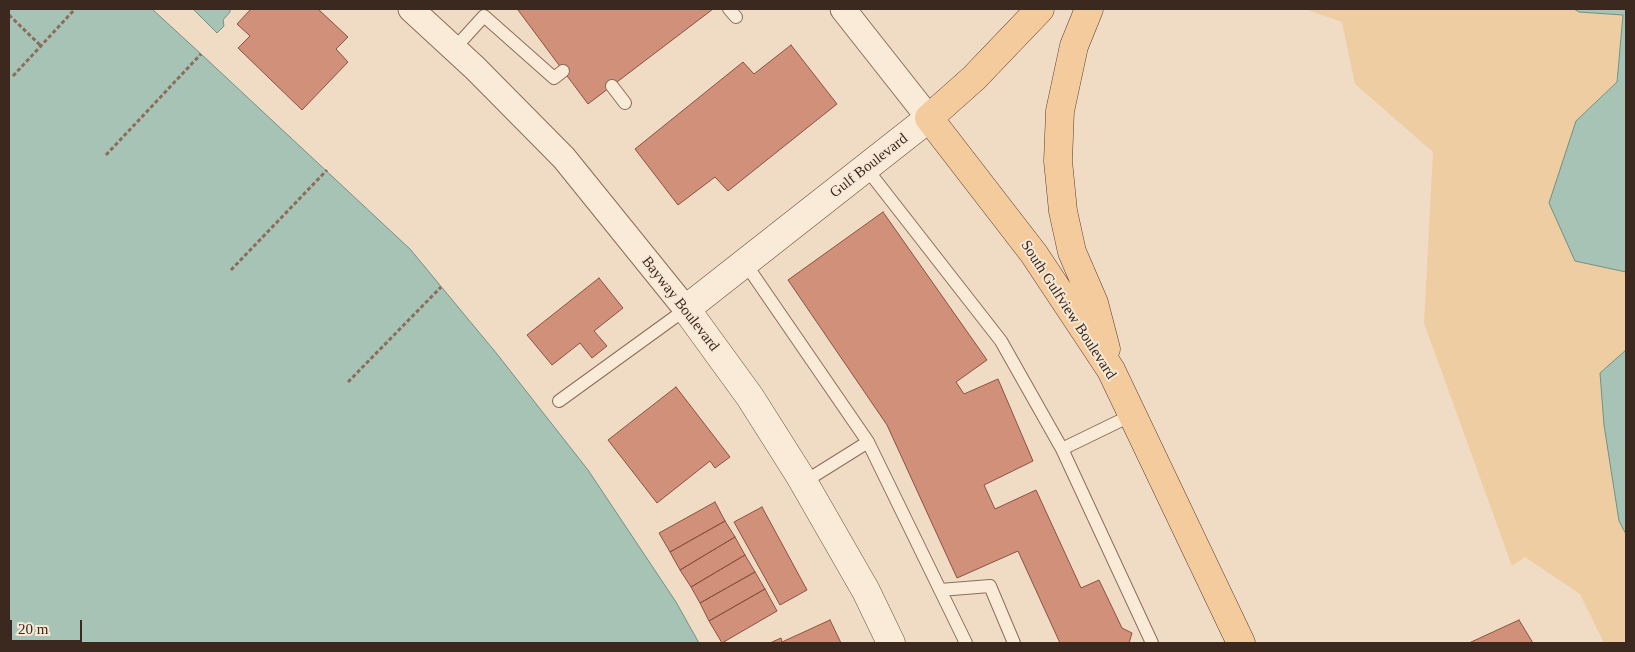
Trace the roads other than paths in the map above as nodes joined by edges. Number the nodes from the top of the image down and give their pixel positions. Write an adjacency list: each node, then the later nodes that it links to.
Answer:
1 (411, 9): 5 (street, Bayway Boulevard)
2 (843, 9): 9 (street, South Gulfview Boulevard)
3 (1040, 9): 9 (main road, Gulf Boulevard)
4 (1089, 9): 13 (main road)
5 (454, 49): 6 (lane); 12 (street, Bayway Boulevard)
6 (563, 71)
7 (612, 86): 8 (lane)
8 (625, 103)
9 (929, 118): 10 (street, Gulf Boulevard); 13 (main road, South Gulfview Boulevard)
10 (866, 168): 11 (street, Gulf Boulevard); 17 (lane)
11 (745, 263): 12 (street, Gulf Boulevard); 16 (lane)
12 (686, 309): 14 (lane); 18 (street, Bayway Boulevard)
13 (1111, 370): 15 (main road, South Gulfview Boulevard)
14 (559, 401)
15 (1132, 415): 17 (lane); 24 (main road, South Gulfview Boulevard)
16 (868, 442): 18 (lane); 19 (lane)
17 (1062, 448): 23 (lane)
18 (804, 482): 20 (street, Bayway Boulevard)
19 (940, 590): 21 (lane); 22 (lane)
20 (891, 643)
21 (966, 643)
22 (1014, 643)
23 (1152, 643)
24 (1241, 643)

